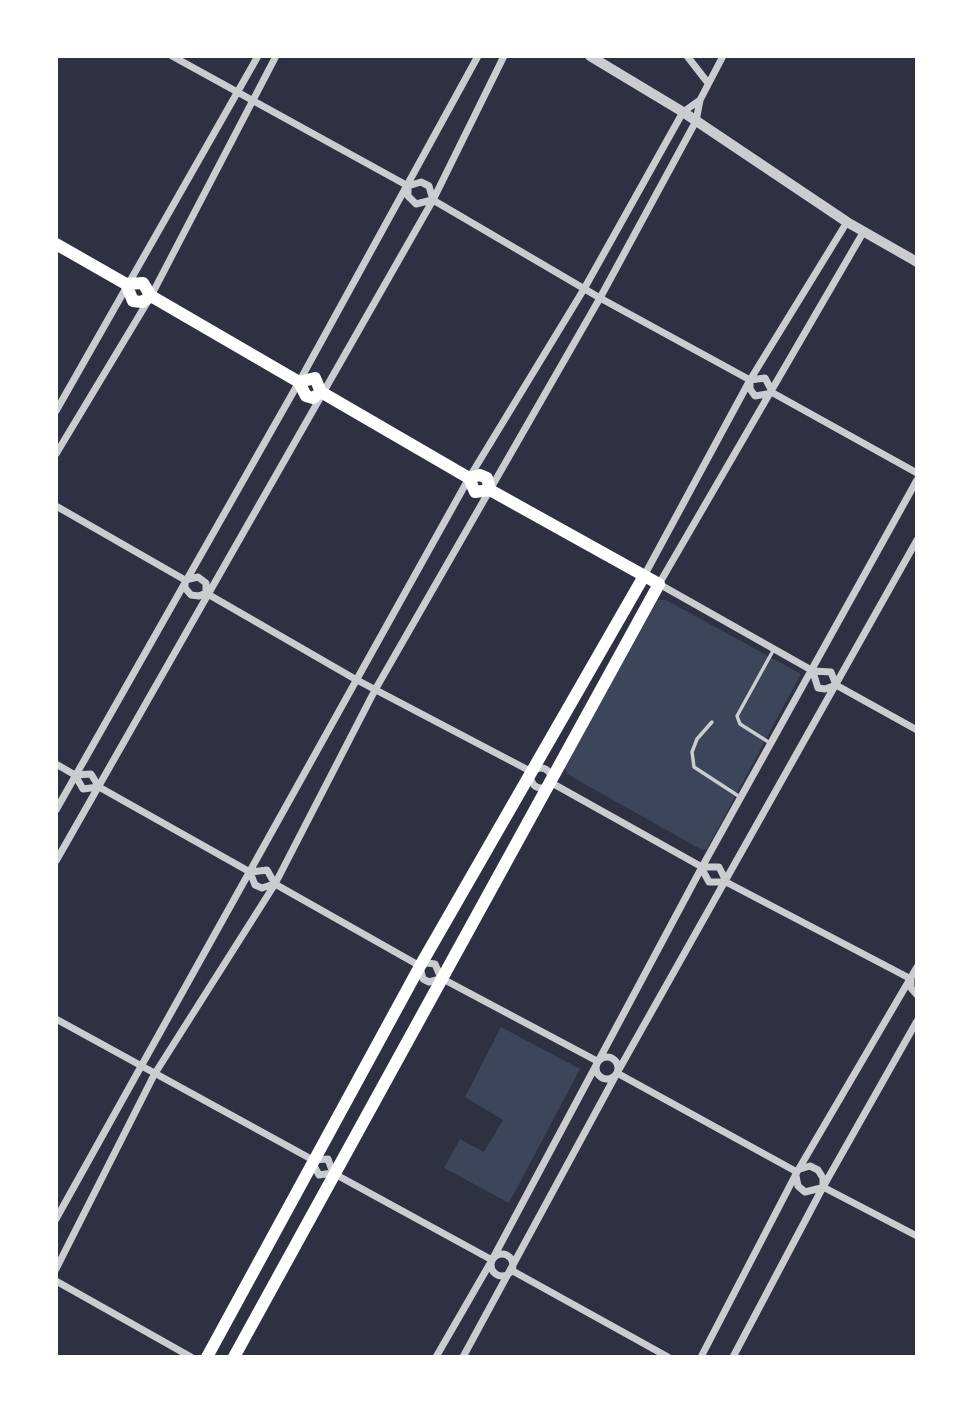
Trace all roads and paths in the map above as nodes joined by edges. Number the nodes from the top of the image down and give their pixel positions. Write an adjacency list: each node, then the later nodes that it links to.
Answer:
1 (172, 56): 10 (street)
2 (258, 56): 10 (street)
3 (276, 56): 12 (street)
4 (478, 56): 15 (street)
5 (504, 56): 16 (street)
6 (590, 56): 13 (street)
7 (687, 56): 9 (street)
8 (723, 56): 9 (street)
9 (708, 83): 11 (street)
10 (237, 93): 12 (street); 21 (street)
11 (700, 100): 13 (street); 14 (street)
12 (251, 101): 15 (street); 23 (street)
13 (683, 112): 14 (street); 22 (street)
14 (696, 121): 17 (street); 24 (street)
15 (408, 186): 16 (street); 16 (street); 26 (street)
16 (433, 200): 22 (street); 27 (street)
17 (847, 222): 18 (street); 25 (street)
18 (864, 231): 20 (street); 28 (street)
19 (56, 244): 21 (main road)
20 (917, 262)
21 (126, 284): 23 (main road); 29 (street)
22 (584, 289): 24 (street); 32 (street)
23 (151, 296): 26 (main road); 30 (street)
24 (600, 298): 25 (street); 34 (street)
25 (750, 380): 28 (street); 28 (street); 37 (street)
26 (299, 382): 27 (main road); 38 (street)
27 (321, 392): 32 (main road); 40 (street)
28 (772, 393): 31 (street); 39 (street)
29 (56, 411)
30 (56, 454)
31 (917, 473)
32 (469, 478): 34 (main road); 43 (street)
33 (917, 480): 42 (street)
34 (490, 489): 37 (main road); 45 (street)
35 (56, 506): 38 (street)
36 (917, 540): 44 (street)
37 (644, 576): 39 (main road); 50 (main road)
38 (185, 580): 40 (street); 40 (street); 51 (street)
39 (659, 584): 41 (street); 52 (main road)
40 (206, 593): 43 (street); 53 (street)
41 (774, 649): 42 (street); 48 (lane)
42 (813, 671): 44 (street); 44 (street); 48 (street)
43 (355, 679): 45 (street); 58 (street)
44 (836, 685): 47 (street); 59 (street)
45 (375, 690): 50 (street); 60 (street)
46 (712, 722): 54 (lane)
47 (917, 730)
48 (772, 744): 54 (street)
49 (56, 764): 51 (street)
50 (533, 772): 52 (street); 52 (street); 61 (main road)
51 (75, 775): 53 (street); 53 (street); 55 (street)
52 (550, 782): 57 (street); 63 (main road)
53 (99, 787): 56 (street); 58 (street)
54 (741, 798): 57 (street)
55 (56, 810)
56 (56, 861)
57 (702, 867): 59 (street); 59 (street); 68 (street)
58 (250, 872): 60 (street); 60 (street); 69 (street)
59 (726, 882): 64 (street); 70 (street)
60 (275, 884): 61 (street); 71 (street)
61 (420, 967): 63 (street); 63 (street); 72 (main road)
62 (917, 967): 64 (street)
63 (441, 978): 68 (street); 73 (main road)
64 (914, 978): 65 (street); 74 (street)
65 (917, 995)
66 (56, 1019): 69 (street)
67 (917, 1021): 75 (street)
68 (597, 1061): 70 (street); 70 (street); 78 (street)
69 (139, 1065): 71 (street); 76 (street)
70 (617, 1073): 74 (street); 80 (street)
71 (154, 1075): 72 (street); 79 (street)
72 (313, 1160): 73 (street); 73 (street); 83 (main road)
73 (333, 1172): 78 (street); 84 (main road)
74 (797, 1172): 75 (street); 75 (street); 88 (street)
75 (822, 1187): 77 (street); 89 (street)
76 (56, 1219)
77 (917, 1236)
78 (492, 1260): 80 (street); 80 (street); 85 (street)
79 (56, 1269)
80 (511, 1270): 86 (street); 87 (street)
81 (56, 1281): 82 (street)
82 (191, 1357)
83 (207, 1357)
84 (234, 1357)
85 (436, 1357)
86 (463, 1357)
87 (668, 1357)
88 (701, 1357)
89 (733, 1357)

